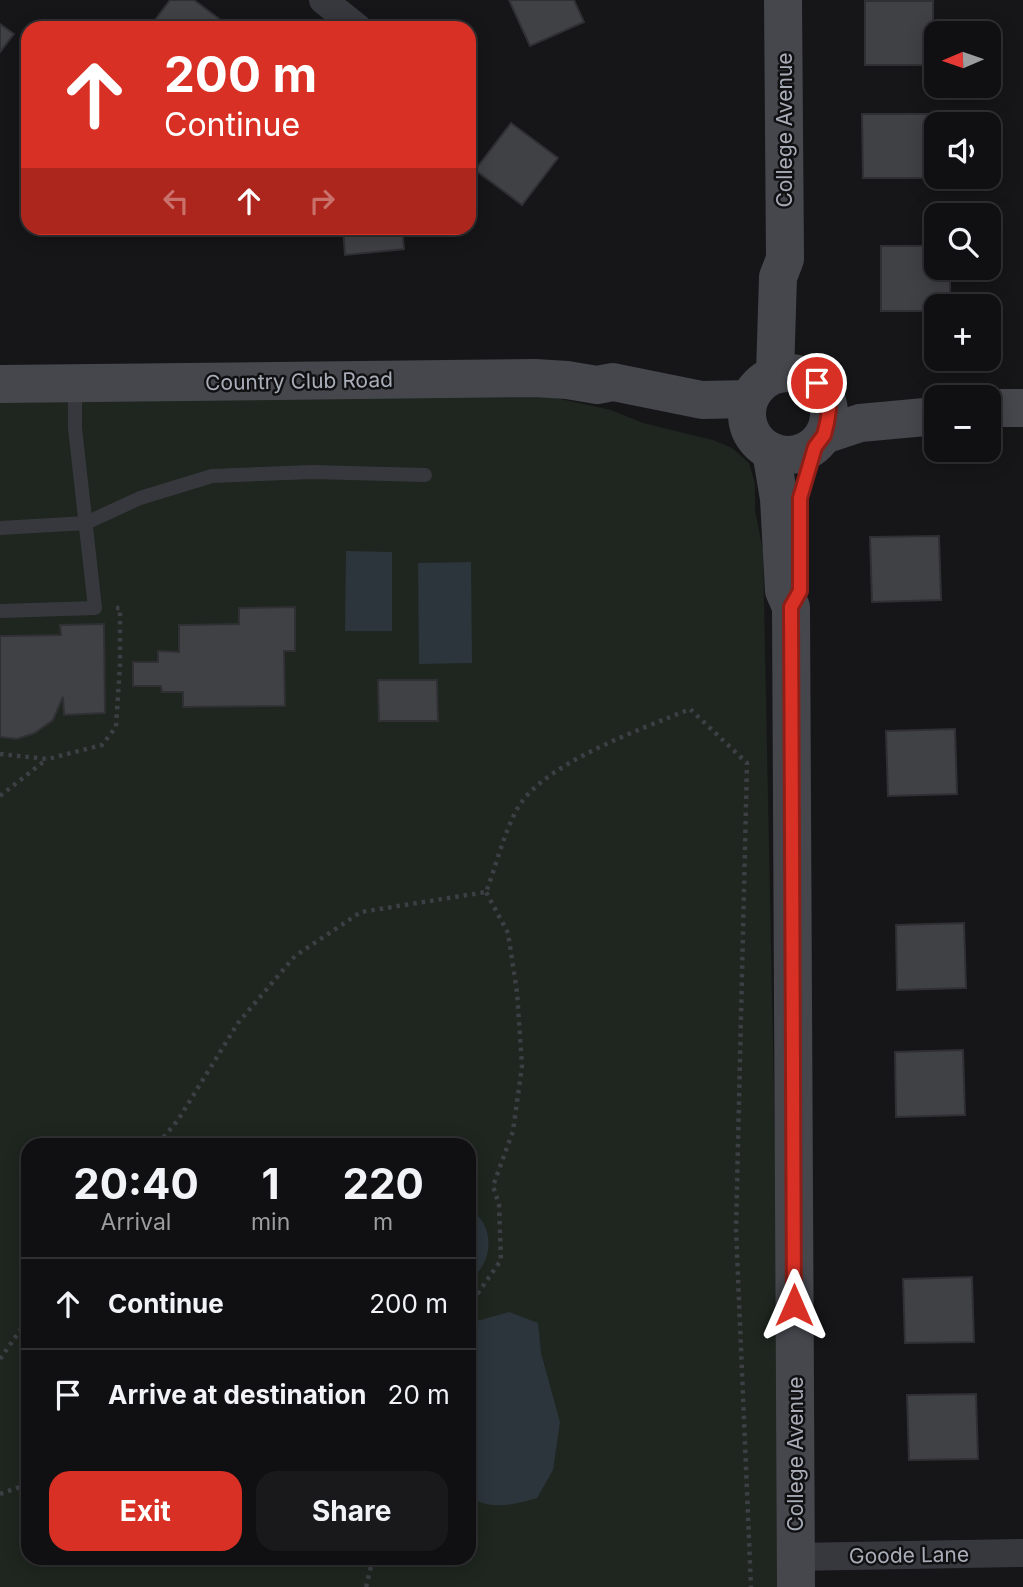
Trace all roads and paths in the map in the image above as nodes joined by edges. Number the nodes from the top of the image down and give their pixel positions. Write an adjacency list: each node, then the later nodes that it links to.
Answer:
1 (323, 0): 3 (street)
2 (783, 0): 7 (street, College Avenue)
3 (349, 21)
4 (0, 384): 5 (street, Country Club Road)
5 (75, 384): 7 (street, Country Club Road); 13 (lane)
6 (924, 400): 7 (street, Country Club Road)
7 (780, 405): 11 (street, College Avenue); 11 (street); 15 (street, College Avenue)
8 (1001, 408): 9 (street)
9 (1023, 408)
10 (924, 417): 11 (street)
11 (820, 441): 15 (street, College Avenue)
12 (425, 475): 13 (lane)
13 (86, 523): 14 (lane); 16 (lane)
14 (0, 528)
15 (791, 607): 30 (street, College Avenue)
16 (95, 608): 17 (lane); 19 (path)
17 (0, 611)
18 (0, 754): 19 (path)
19 (48, 759): 20 (path)
20 (0, 796)
21 (486, 892): 22 (path); 23 (path); 32 (path)
22 (163, 1138)
23 (476, 1293)
24 (21, 1329): 25 (path)
25 (0, 1359)
26 (21, 1486): 27 (path)
27 (0, 1494)
28 (1023, 1553): 30 (street, Goode Lane)
29 (371, 1565): 31 (path)
30 (796, 1572)
31 (366, 1587)
32 (751, 1587)

